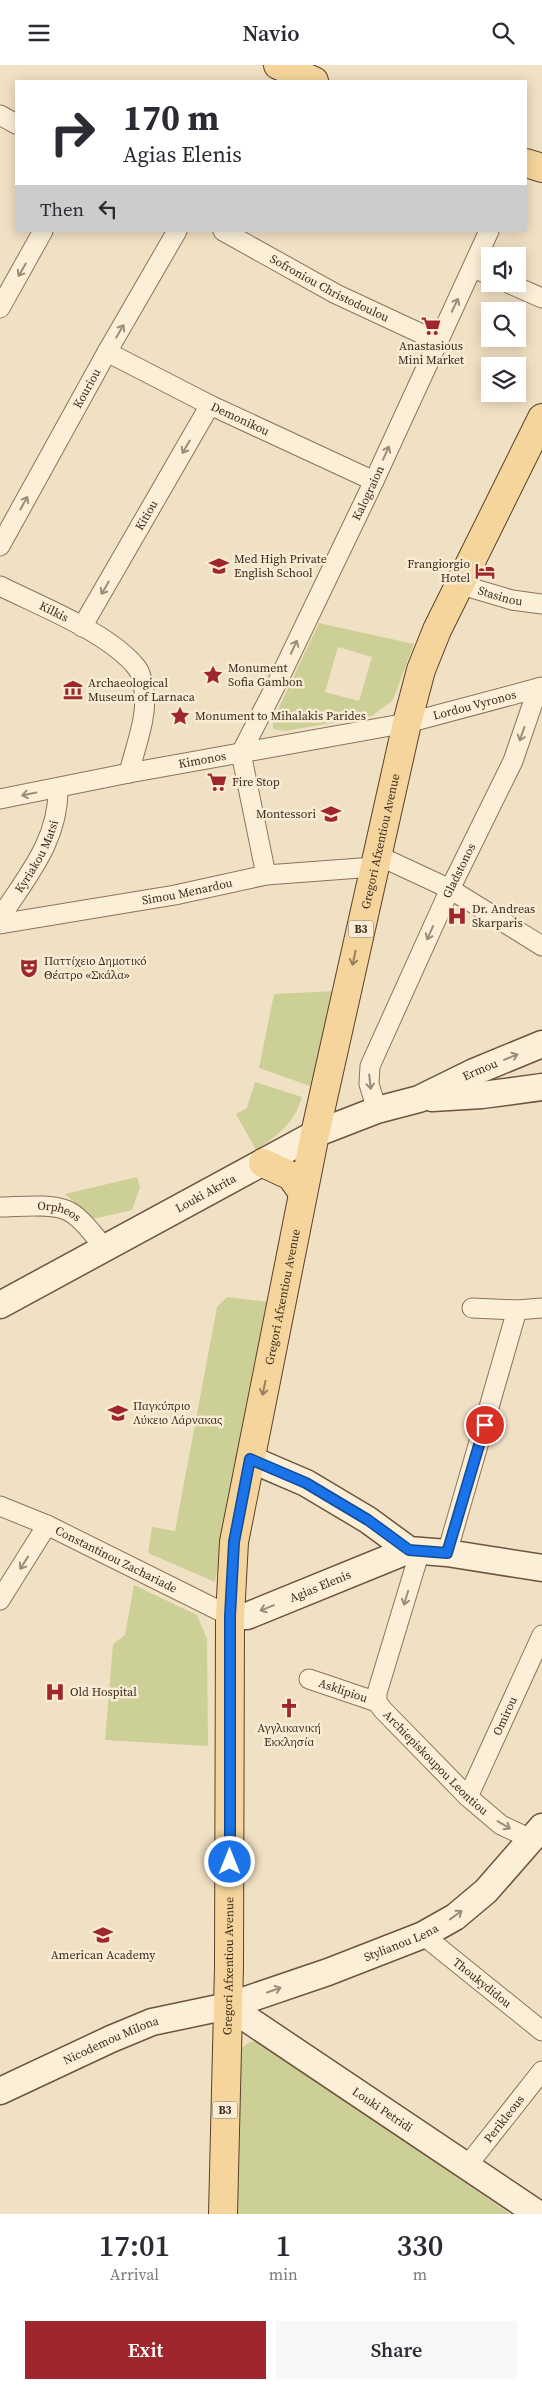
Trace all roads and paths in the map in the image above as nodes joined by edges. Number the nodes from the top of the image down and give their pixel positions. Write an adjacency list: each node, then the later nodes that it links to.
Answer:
1 (278, 65): 3 (main road)
2 (321, 65): 4 (street)
3 (312, 80)
4 (314, 80)
5 (0, 115): 6 (street)
6 (15, 123)
7 (527, 163): 8 (main road)
8 (542, 168)
9 (43, 232): 17 (street, one-way to 17)
10 (176, 232): 19 (street, Kouriou, one-way to 10)
11 (225, 232): 18 (street, Sofroniou Christodoulou)
12 (489, 232): 13 (street, Kalograion)
13 (486, 247)
14 (481, 274): 18 (street, Kalograion, one-way to 14)
15 (526, 290): 16 (street)
16 (542, 297)
17 (0, 308)
18 (437, 341): 22 (street, Kalograion, one-way to 18)
19 (107, 352): 20 (street, Demonikou); 23 (street, Kouriou, one-way to 19)
20 (210, 405): 22 (street, Demonikou); 27 (street, Kitiou, one-way to 27)
21 (542, 418): 24 (main road, Gregori Afxentiou Avenue / B3)
22 (374, 481): 30 (street, Kalograion, one-way to 22)
23 (0, 546)
24 (458, 584): 26 (street, Stasinou); 29 (main road, Gregori Afxentiou Avenue / B3)
25 (0, 586): 27 (street, Kilkis)
26 (542, 604)
27 (82, 627): 31 (street, Kilkis)
28 (540, 688): 29 (street, Lordou Vyronos); 36 (street, Gladstonos, one-way to 36)
29 (406, 723): 30 (street, Kimonos); 34 (main road, Gregori Afxentiou Avenue / B3)
30 (241, 753): 31 (street, Kimonos); 35 (street)
31 (129, 773): 32 (street, Kimonos)
32 (58, 788): 33 (street, Kimonos, one-way to 33); 37 (street, Kyriakou Matsi)
33 (0, 799)
34 (376, 861): 35 (street, Simou Menardou); 36 (street); 45 (main road, Gregori Afxentiou Avenue / B3, one-way to 45)
35 (266, 875): 38 (street, Simou Menardou)
36 (450, 889): 39 (street); 44 (street, Gladstonos, one-way to 44)
37 (0, 918)
38 (0, 924)
39 (542, 946)
40 (542, 1044): 41 (street, Ermou, one-way to 40)
41 (478, 1083): 42 (street); 43 (street, Ermou)
42 (542, 1087)
43 (419, 1099): 44 (street, Louki Akrita)
44 (377, 1110): 45 (street, Louki Akrita)
45 (315, 1134): 46 (street, Louki Akrita); 47 (main road, Gregori Afxentiou Avenue / B3)
46 (262, 1163): 47 (main road); 49 (street, Louki Akrita)
47 (303, 1193): 54 (main road, Gregori Afxentiou Avenue / B3, one-way to 54)
48 (0, 1207): 49 (street, Orpheos)
49 (105, 1248): 50 (street, Louki Akrita)
50 (0, 1305)
51 (472, 1308): 53 (street)
52 (542, 1308): 53 (street)
53 (517, 1310): 58 (street)
54 (250, 1459): 57 (street); 61 (main road, Gregori Afxentiou Avenue / B3)
55 (0, 1506): 56 (street, Constantinou Zachariade)
56 (47, 1525): 60 (street, one-way to 60); 61 (street, Constantinou Zachariade)
57 (415, 1551): 58 (street, Agias Elenis); 61 (street, Agias Elenis, one-way to 61); 64 (street, Archiepiskoupou Leontiou, one-way to 64)
58 (447, 1553): 59 (street, Agias Elenis)
59 (542, 1568)
60 (0, 1600)
61 (230, 1616): 68 (main road, Gregori Afxentiou Avenue / B3)
62 (542, 1635): 65 (street, Omirou)
63 (309, 1679): 64 (street, Asklipiou)
64 (377, 1702): 65 (street, Archiepiskoupou Leontiou)
65 (468, 1797): 66 (street, Archiepiskoupou Leontiou, one-way to 66)
66 (538, 1838): 67 (street, Stylianou Lena, one-way to 66)
67 (423, 1935): 68 (street, Stylianou Lena, one-way to 67); 69 (street, Thoukydidou)
68 (228, 2006): 71 (street, Nicodemou Milona); 72 (street, Louki Petridi); 73 (main road, Gregori Afxentiou Avenue / B3)
69 (542, 2031)
70 (542, 2071): 72 (street, Perikleous)
71 (0, 2091)
72 (467, 2166): 74 (street, Louki Petridi)
73 (223, 2214)
74 (538, 2214)

